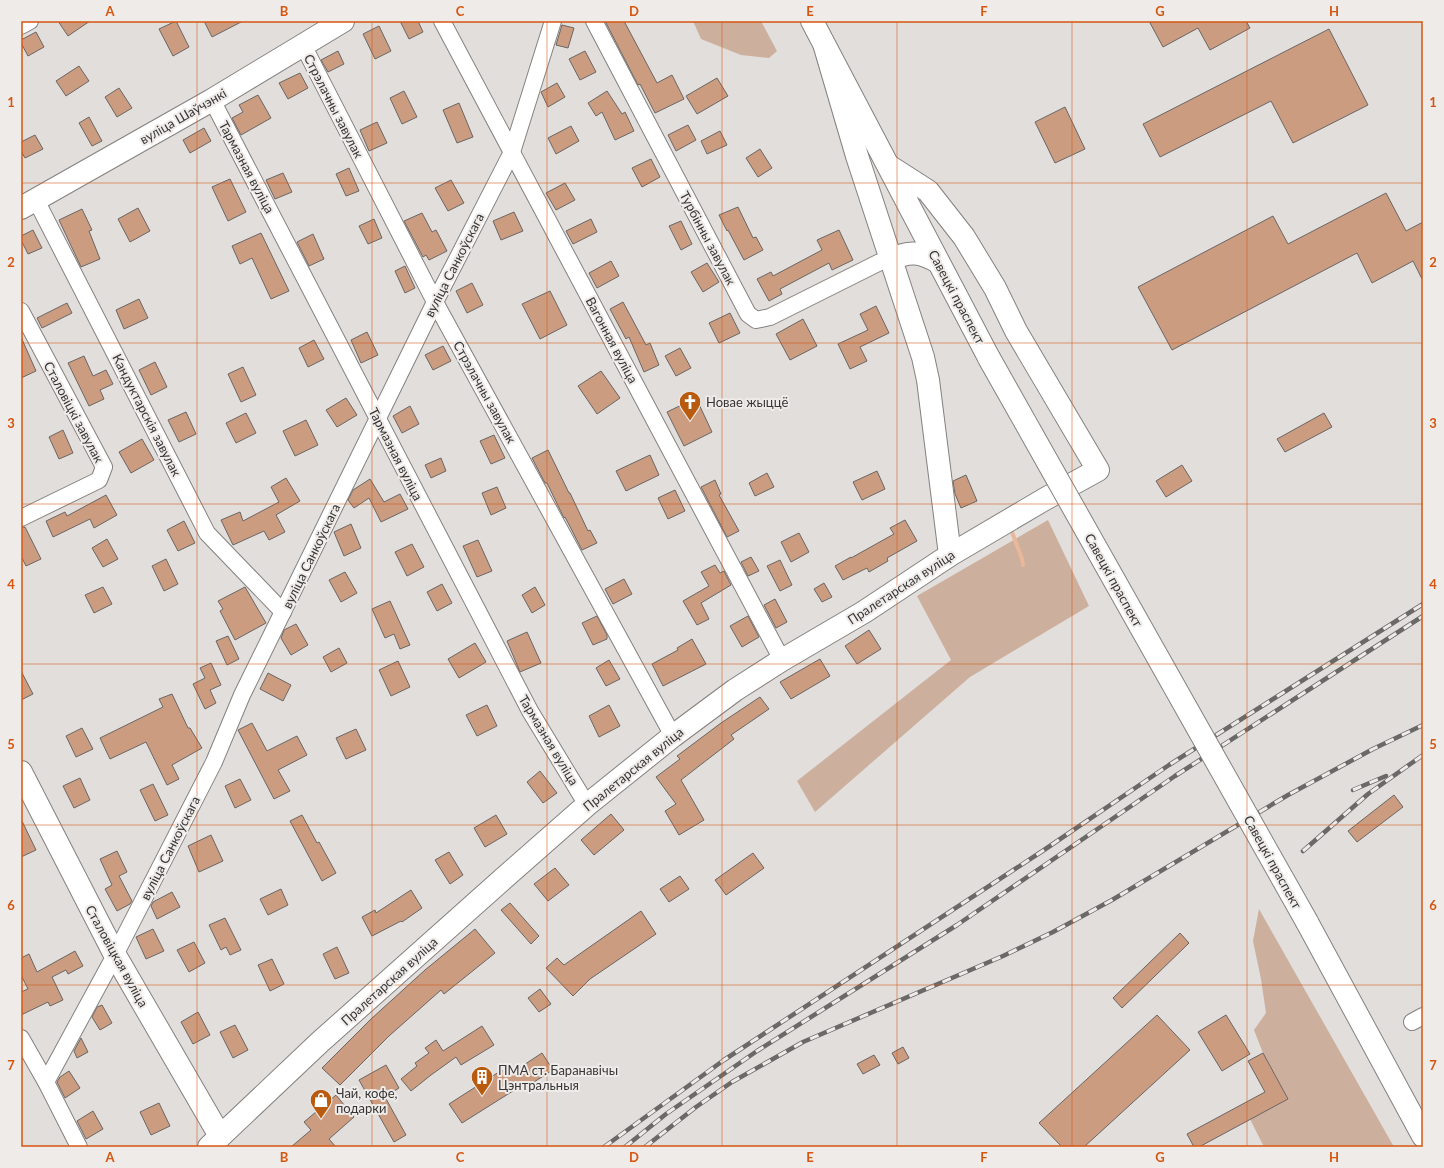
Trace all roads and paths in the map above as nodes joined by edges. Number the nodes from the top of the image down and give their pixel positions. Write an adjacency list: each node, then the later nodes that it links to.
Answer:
1 (30, 21): 7 (street)
2 (343, 21): 8 (main road, вуліца Шаўчэнкі)
3 (442, 21): 11 (street, Вагонная вуліца)
4 (553, 21): 11 (street, вуліца Санкоўскага)
5 (594, 21): 14 (street, Турбінны завулак)
6 (812, 21): 9 (main road, Савецкі праспект)
7 (21, 26)
8 (302, 45): 10 (main road, вуліца Шаўчэнкі); 16 (street, Стрэлачны завулак)
9 (825, 47): 12 (main road, Савецкі праспект); 14 (main road)
10 (212, 100): 13 (main road, вуліца Шаўчэнкі); 18 (street, Тармазная вуліца)
11 (512, 152): 16 (street, вуліца Санкоўскага); 22 (street, Вагонная вуліца)
12 (889, 166): 15 (main road, Савецкі праспект); 20 (main road, Пралетарская вуліца)
13 (29, 204): 21 (street, Кандуктарскія завулак)
14 (891, 260): 15 (main road); 20 (main road)
15 (938, 262): 29 (main road, Савецкі праспект, bridge)
16 (435, 302): 18 (street, вуліца Санкоўскага); 23 (street, Стрэлачны завулак)
17 (21, 311): 19 (street, Сталовіцкі завулак)
18 (378, 419): 21 (street, вуліца Санкоўскага); 25 (street, Тармазная вуліца)
19 (21, 518)
20 (950, 555): 22 (main road, Пралетарская вуліца)
21 (283, 612): 26 (street, вуліца Санкоўскага)
22 (782, 660): 23 (main road, Пралетарская вуліца)
23 (673, 736): 25 (main road, Пралетарская вуліца)
24 (21, 772): 26 (main road, Сталовіцкая вуліца)
25 (587, 805): 30 (main road, Пралетарская вуліца)
26 (115, 955): 28 (street, вуліца Санкоўскага); 30 (main road, Сталовіцкая вуліца)
27 (21, 1038): 28 (street)
28 (46, 1082): 31 (street)
29 (1423, 1136)
30 (215, 1142)
31 (79, 1147)

